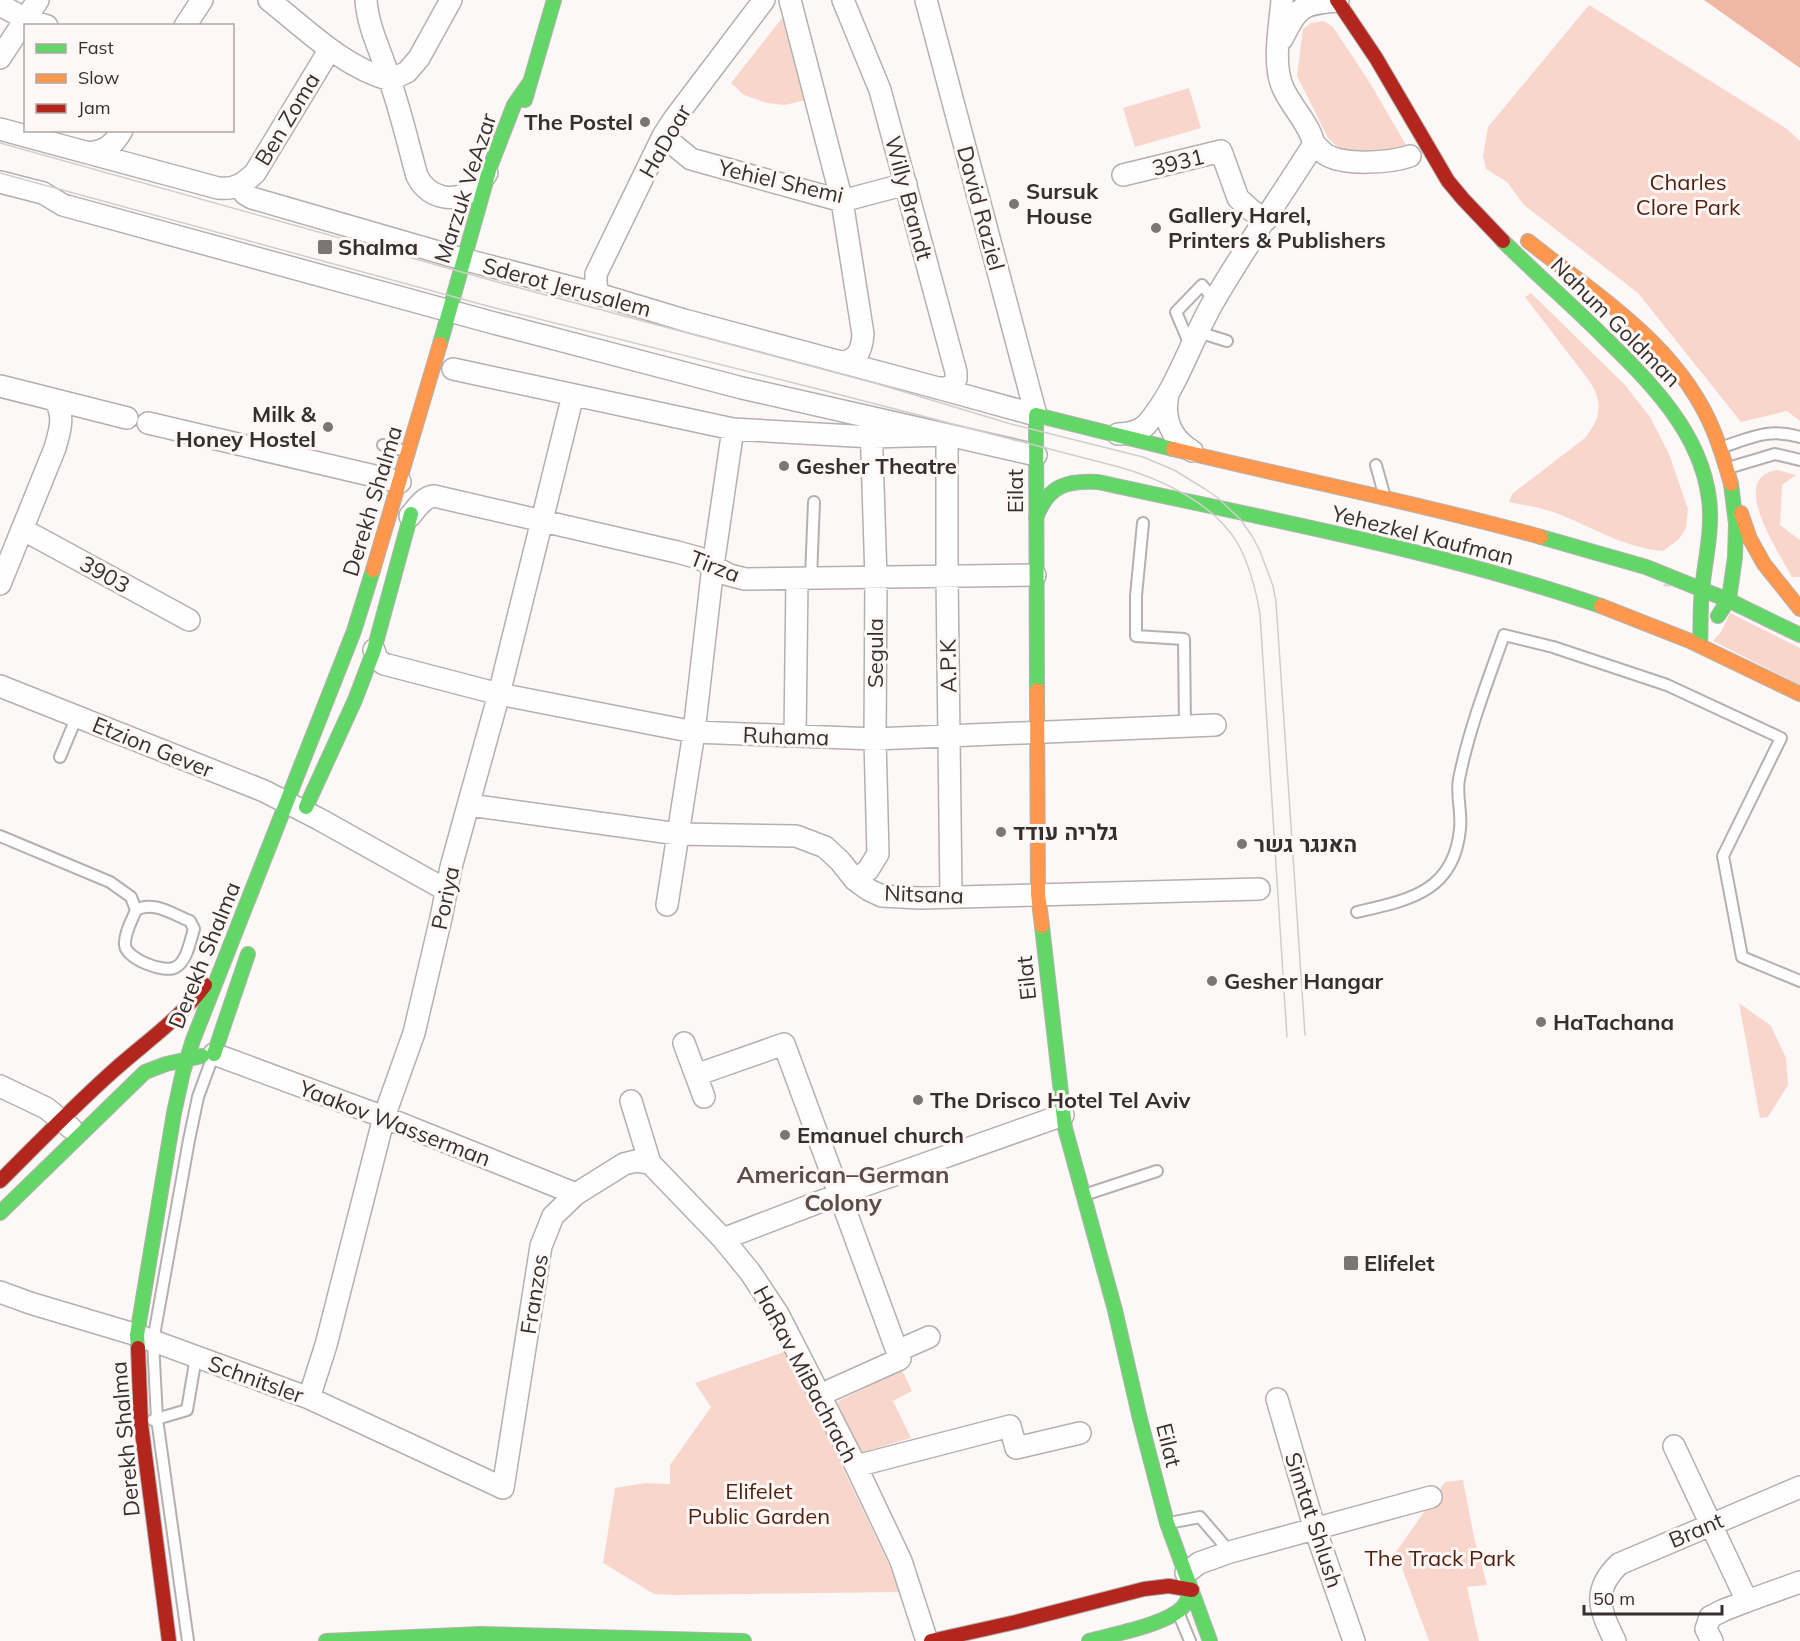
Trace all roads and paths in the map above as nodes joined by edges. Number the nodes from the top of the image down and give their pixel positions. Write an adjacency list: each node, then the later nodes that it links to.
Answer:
1 (38, 0): 14 (street)
2 (202, 0): 16 (street)
3 (269, 0): 18 (street)
4 (366, 0): 20 (street)
5 (451, 0): 20 (street)
6 (554, 0): 21 (main road, Marzuk VeAzar)
7 (764, 0): 24 (street, HaDoar)
8 (790, 0): 35 (street)
9 (843, 0): 33 (street, Willy Brandt)
10 (926, 0): 52 (street, David Raziel)
11 (1282, 0): 17 (street)
12 (1337, 1): 17 (street); 29 (main road, Nahum Goldman)
13 (0, 5): 14 (street)
14 (26, 19): 15 (street); 19 (street)
15 (41, 24)
16 (186, 24)
17 (1279, 45): 25 (street)
18 (330, 49): 20 (street); 34 (street, Ben Zoma)
19 (0, 58)
20 (390, 80): 30 (street)
21 (530, 82): 26 (main road, Marzuk VeAzar); 30 (main road, Marzuk VeAzar)
22 (0, 129): 27 (street)
23 (121, 132): 27 (street)
24 (663, 136): 35 (street, Yehiel Shemi); 40 (street, HaDoar)
25 (1314, 144): 28 (street); 37 (street)
26 (512, 150)
27 (89, 153): 34 (street)
28 (1410, 156)
29 (1436, 161): 36 (main road, Nahum Goldman); 66 (main road, Nahum Goldman)
30 (490, 167): 39 (main road, Marzuk VeAzar)
31 (1123, 175): 37 (street, 3931)
32 (0, 182): 41 (street)
33 (906, 184): 35 (street, Yehiel Shemi); 47 (street, Willy Brandt)
34 (239, 186): 39 (street, Sderot Jerusalem)
35 (842, 201): 44 (street)
36 (1495, 213)
37 (1266, 220): 42 (street)
38 (1513, 228): 66 (main road, Nahum Goldman)
39 (477, 263): 40 (street, Sderot Jerusalem); 41 (main road, Marzuk VeAzar)
40 (602, 295): 44 (street, Sderot Jerusalem)
41 (463, 314): 54 (street); 61 (main road, Derekh Shalma)
42 (1194, 339): 43 (lane); 48 (street)
43 (1227, 341)
44 (841, 362): 47 (street, Sderot Jerusalem)
45 (453, 370): 49 (street)
46 (0, 386): 50 (street)
47 (938, 388): 52 (street, Sderot Jerusalem)
48 (1168, 393): 56 (street); 64 (street)
49 (573, 395): 55 (street); 74 (street, Poriya)
50 (55, 400): 51 (street); 77 (street)
51 (91, 409): 53 (street); 68 (street)
52 (1036, 415): 56 (main road, Yehezkel Kaufman); 63 (main road, Eilat)
53 (127, 418)
54 (871, 428): 55 (street); 58 (street); 84 (street, Segula)
55 (734, 429): 80 (street)
56 (1105, 433): 64 (main road, Yehezkel Kaufman)
57 (1783, 434): 59 (lane); 62 (lane); 66 (lane)
58 (947, 435): 63 (street); 83 (street, A.P.K)
59 (1800, 437)
60 (383, 445): 61 (lane)
61 (409, 452): 68 (main road, Derekh Shalma)
62 (1775, 454): 65 (lane); 66 (lane)
63 (1036, 455): 73 (main road, Eilat)
64 (1198, 455): 70 (main road, Yehezkel Kaufman)
65 (1800, 460)
66 (1714, 462): 69 (main road, Nahum Goldman); 75 (main road, Nahum Goldman)
67 (1376, 465): 70 (lane)
68 (410, 482): 72 (main road, Derekh Shalma); 107 (main road, Derekh Shalma)
69 (1733, 493): 88 (main road, Nahum Goldman); 89 (main road)
70 (1385, 498): 81 (main road, Yehezkel Kaufman)
71 (814, 502): 85 (lane)
72 (410, 516): 74 (street, Tirza); 93 (main road, Derekh Shalma)
73 (1036, 518): 82 (main road, Eilat); 92 (main road, Yehezkel Kaufman)
74 (542, 522): 80 (street, Tirza); 95 (street, Poriya)
75 (1709, 522): 78 (main road); 87 (main road, Nahum Goldman)
76 (1143, 523): 99 (lane)
77 (22, 529): 86 (street); 90 (street, 3903)
78 (1693, 552)
79 (1675, 564): 81 (main road)
80 (712, 566): 85 (street, Tirza); 100 (street)
81 (1646, 567): 87 (main road, Yehezkel Kaufman)
82 (1035, 575): 83 (street, Tirza); 101 (main road, Eilat)
83 (947, 576): 84 (street, Tirza); 103 (street, A.P.K)
84 (876, 578): 85 (street, Tirza); 104 (street, Segula)
85 (804, 579): 102 (street)
86 (0, 584)
87 (1702, 590): 88 (main road, Yehezkel Kaufman); 92 (main road, Nahum Goldman)
88 (1728, 600): 91 (main road, Yehezkel Kaufman); 92 (main road, Nahum Goldman)
89 (1800, 609)
90 (189, 620)
91 (1800, 636)
92 (1700, 644): 96 (main road, Yehezkel Kaufman)
93 (374, 650): 95 (street, Ruhama); 107 (main road, Derekh Shalma)
94 (0, 686): 97 (street, Etzion Gever)
95 (499, 694): 100 (street, Ruhama); 106 (street, Poriya)
96 (1800, 694)
97 (77, 716): 105 (lane); 107 (street, Etzion Gever)
98 (1215, 724): 99 (street, Ruhama)
99 (1185, 726): 101 (street, Ruhama)
100 (694, 732): 102 (street, Ruhama); 108 (street)
101 (1037, 733): 103 (street, Ruhama); 113 (main road, Eilat)
102 (795, 736): 104 (street, Ruhama)
103 (949, 736): 104 (street, Ruhama); 114 (street, A.P.K)
104 (875, 739): 110 (street, Segula)
105 (60, 757)
106 (469, 805): 108 (street, Nitsana); 112 (street, Poriya)
107 (297, 812): 112 (street, Etzion Gever); 118 (main road, Derekh Shalma)
108 (678, 834): 110 (street, Nitsana); 115 (street)
109 (0, 836): 116 (lane)
110 (855, 880): 114 (street, Nitsana)
111 (1259, 889): 113 (street, Nitsana)
112 (446, 890): 135 (street, Poriya)
113 (1038, 894): 114 (street, Nitsana); 134 (main road, Eilat)
114 (951, 897)
115 (667, 905)
116 (136, 910): 116 (lane)
117 (1357, 912): 120 (lane)
118 (236, 934): 121 (main road, Derekh Shalma); 123 (main road)
119 (254, 938): 124 (main road, Derekh Shalma)
120 (1800, 981)
121 (193, 1040): 123 (main road); 124 (main road); 125 (main road, Derekh Shalma)
122 (684, 1043): 126 (street)
123 (136, 1051): 136 (main road)
124 (214, 1054): 125 (main road); 135 (street, Yaakov Wasserman); 148 (lane, Derekh Shalma)
125 (186, 1059): 129 (main road); 133 (main road, Derekh Shalma)
126 (696, 1075): 130 (street); 142 (street)
127 (0, 1086): 136 (street)
128 (146, 1089): 129 (main road)
129 (123, 1093): 137 (main road)
130 (704, 1097)
131 (164, 1098): 133 (main road)
132 (631, 1101): 138 (street, HaRav MiBachrach)
133 (174, 1113): 148 (main road, Derekh Shalma)
134 (1063, 1115): 142 (street); 143 (main road, Eilat)
135 (384, 1117): 141 (street, Yaakov Wasserman); 152 (street, Poriya)
136 (62, 1120): 137 (street); 140 (main road)
137 (79, 1136): 144 (main road)
138 (650, 1163): 141 (street, Franzos); 145 (street, HaRav MiBachrach)
139 (1157, 1171): 143 (lane)
140 (0, 1181)
141 (576, 1194): 160 (street, Franzos)
142 (840, 1194): 145 (street); 149 (street)
143 (1084, 1195): 162 (main road, Eilat)
144 (0, 1213)
145 (723, 1239): 158 (street, HaRav MiBachrach)
146 (0, 1292): 148 (street, Schnitsler)
147 (928, 1337): 149 (street)
148 (145, 1338): 150 (street, Schnitsler); 154 (lane, Derekh Shalma); 155 (main road, Derekh Shalma)
149 (897, 1351): 151 (street)
150 (196, 1357): 152 (street, Schnitsler); 154 (lane)
151 (831, 1390)
152 (309, 1398): 160 (street, Schnitsler)
153 (1277, 1399): 164 (street, Simtat Shlush)
154 (157, 1419): 155 (lane); 173 (lane, Derekh Shalma)
155 (141, 1424): 172 (main road, Derekh Shalma)
156 (1080, 1433): 158 (street)
157 (1674, 1446): 163 (street)
158 (856, 1467): 176 (street, HaRav MiBachrach)
159 (1800, 1487): 163 (street, Brant)
160 (503, 1488)
161 (1431, 1497): 164 (street)
162 (1167, 1523): 165 (lane); 166 (main road, Eilat); 168 (main road, Eilat)
163 (1710, 1524): 169 (street); 181 (street, Brant)
164 (1314, 1528): 165 (street); 180 (street, Simtat Shlush)
165 (1230, 1552): 166 (street)
166 (1189, 1582): 168 (main road); 170 (main road); 179 (main road, Eilat)
167 (1800, 1582): 169 (street)
168 (1169, 1586): 176 (main road)
169 (1747, 1601): 182 (street)
170 (1178, 1612): 177 (main road); 178 (lane)
171 (654, 1640): 174 (main road); 175 (main road)
172 (169, 1641)
173 (188, 1641)
174 (326, 1641)
175 (744, 1641)
176 (929, 1641)
177 (1089, 1641)
178 (1190, 1641)
179 (1210, 1641)
180 (1354, 1641)
181 (1615, 1641)
182 (1712, 1641)

